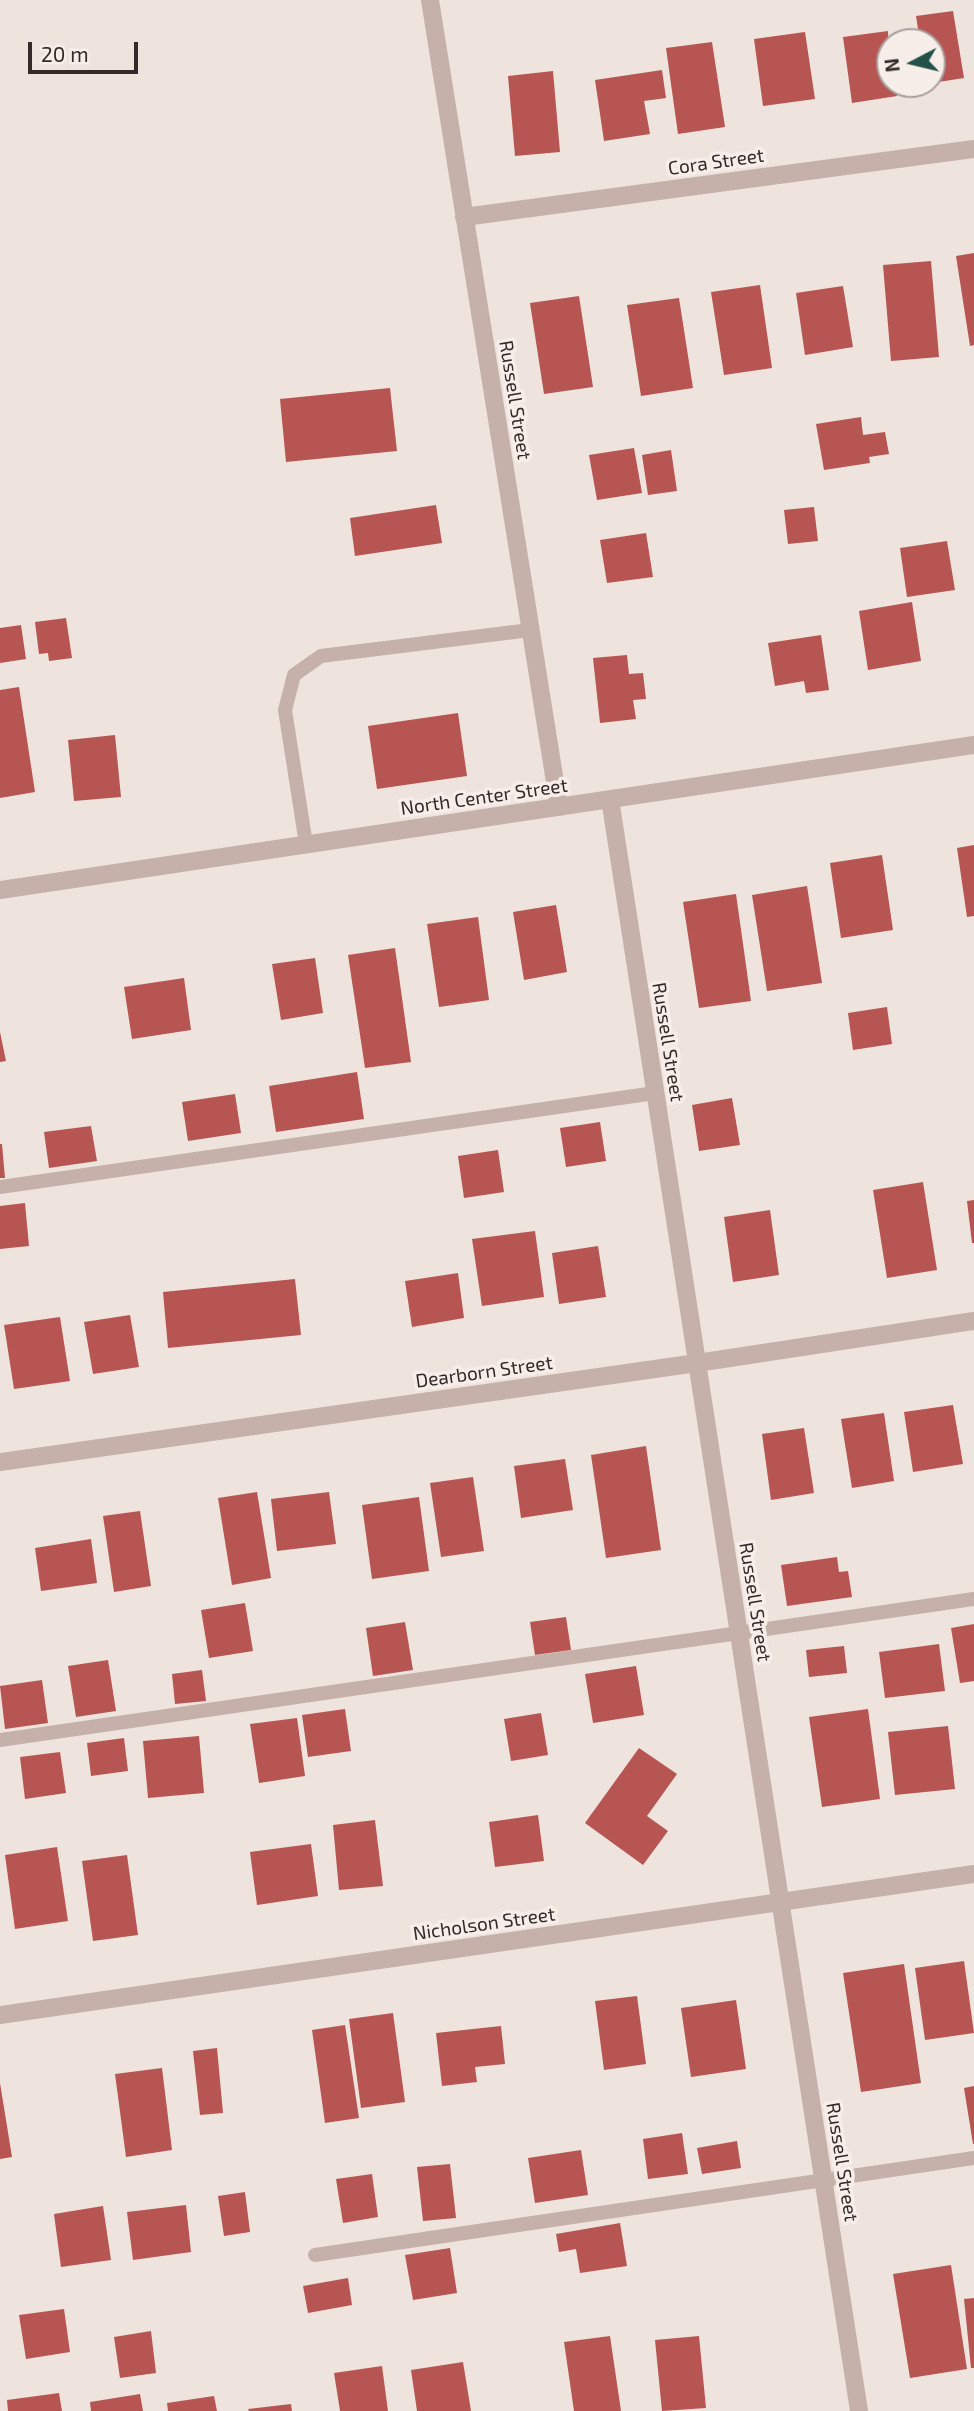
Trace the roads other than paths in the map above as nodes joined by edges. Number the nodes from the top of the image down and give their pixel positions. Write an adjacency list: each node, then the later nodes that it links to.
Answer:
1 (430, 0): 3 (street, Russell Street)
2 (974, 149): 3 (street, Cora Street)
3 (464, 217): 4 (street, Russell Street)
4 (530, 630): 7 (street, Russell Street); 8 (lane)
5 (974, 745): 6 (street, North Center Street)
6 (610, 799): 7 (street, North Center Street); 10 (street, Russell Street)
7 (559, 807): 8 (street, North Center Street)
8 (306, 844): 9 (street, North Center Street)
9 (0, 890)
10 (655, 1093): 11 (lane); 13 (street, Russell Street)
11 (0, 1187)
12 (974, 1321): 13 (street, Dearborn Street)
13 (697, 1363): 14 (street, Dearborn Street); 16 (street, Russell Street)
14 (0, 1462)
15 (974, 1599): 16 (lane)
16 (738, 1633): 17 (lane); 19 (street, Russell Street)
17 (0, 1740)
18 (974, 1874): 19 (street, Nicholson Street)
19 (780, 1903): 20 (street, Nicholson Street); 22 (street, Russell Street)
20 (0, 2015)
21 (974, 2158): 22 (lane)
22 (823, 2180): 23 (lane); 24 (street, Russell Street)
23 (315, 2255)
24 (859, 2411)

